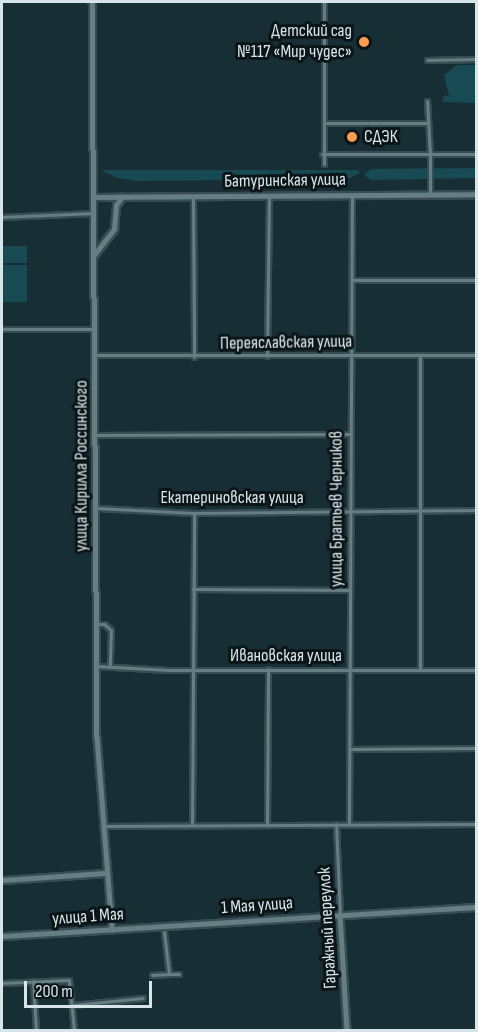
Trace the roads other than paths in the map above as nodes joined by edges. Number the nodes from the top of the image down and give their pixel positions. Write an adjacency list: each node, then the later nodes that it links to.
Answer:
1 (92, 2): 17 (main road, улица Кирилла Россинского)
2 (324, 2): 6 (street)
3 (427, 60): 4 (street)
4 (477, 60)
5 (427, 101): 7 (street)
6 (324, 123): 7 (street); 8 (street)
7 (427, 123): 9 (street)
8 (323, 154): 9 (street); 11 (street)
9 (430, 154): 10 (street); 12 (street)
10 (477, 154)
11 (324, 164)
12 (430, 193): 13 (main road, Батуринская улица); 14 (main road, Батуринская улица)
13 (352, 194): 15 (main road, Батуринская улица); 22 (street, улица Братьев Черников)
14 (477, 194)
15 (268, 195): 16 (main road, Батуринская улица); 29 (street)
16 (193, 196): 18 (main road, Батуринская улица); 31 (street)
17 (94, 197): 18 (main road, Батуринская улица); 19 (main road, улица Кирилла Россинского)
18 (123, 197): 21 (main road)
19 (94, 213): 20 (street); 21 (main road, улица Кирилла Россинского)
20 (2, 217)
21 (94, 255): 24 (main road, улица Кирилла Россинского)
22 (352, 280): 23 (street); 27 (street, улица Братьев Черников)
23 (477, 280)
24 (95, 329): 25 (street); 26 (main road, улица Кирилла Россинского)
25 (2, 330)
26 (95, 355): 31 (street, Переяславская улица); 33 (main road, улица Кирилла Россинского)
27 (352, 355): 28 (street, Переяславская улица); 29 (street, Переяславская улица); 32 (street, улица Братьев Черников)
28 (420, 355): 30 (street, Переяславская улица); 37 (street)
29 (267, 356): 31 (street, Переяславская улица)
30 (477, 356)
31 (194, 357)
32 (351, 434): 33 (street); 36 (street, улица Братьев Черников)
33 (95, 435): 34 (main road, улица Кирилла Россинского)
34 (96, 508): 38 (street, Екатериновская улица); 41 (main road, улица Кирилла Россинского)
35 (477, 510): 37 (street, Екатериновская улица)
36 (351, 511): 37 (street, Екатериновская улица); 38 (street, Екатериновская улица); 40 (street, улица Братьев Черников)
37 (421, 511): 46 (street)
38 (194, 513): 39 (street)
39 (194, 589): 40 (street); 44 (street)
40 (350, 590): 47 (street, улица Братьев Черников)
41 (96, 624): 42 (main road, улица Кирилла Россинского); 43 (street)
42 (96, 666): 43 (street, Ивановская улица); 56 (main road, улица Кирилла Россинского)
43 (110, 667): 44 (street, Ивановская улица)
44 (193, 669): 45 (street, Ивановская улица); 54 (street)
45 (268, 669): 47 (street, Ивановская улица); 55 (street)
46 (420, 669): 47 (street, Ивановская улица); 48 (street, Ивановская улица)
47 (350, 670): 50 (street, улица Братьев Черников)
48 (477, 670)
49 (477, 748): 50 (street)
50 (351, 749): 52 (street, улица Братьев Черников)
51 (336, 824): 52 (street); 55 (street); 60 (street, Гаражный переулок)
52 (350, 824): 53 (street)
53 (477, 824)
54 (192, 825): 55 (street); 56 (street)
55 (267, 825)
56 (102, 826): 57 (main road, улица Кирилла Россинского)
57 (106, 873): 58 (main road); 62 (main road, улица Кирилла Россинского)
58 (2, 880)
59 (477, 907): 60 (main road)
60 (338, 915): 61 (main road, 1 Мая улица); 74 (main road, Гаражный переулок)
61 (176, 925): 62 (main road, улица 1 Мая)
62 (112, 929): 64 (main road, улица 1 Мая)
63 (164, 932): 65 (street)
64 (2, 936)
65 (169, 974): 66 (street); 67 (street)
66 (179, 974)
67 (152, 975)
68 (33, 981): 69 (street); 71 (street); 72 (street)
69 (2, 983)
70 (143, 998): 71 (street)
71 (73, 1005): 73 (street)
72 (36, 1030)
73 (74, 1030)
74 (347, 1030)

